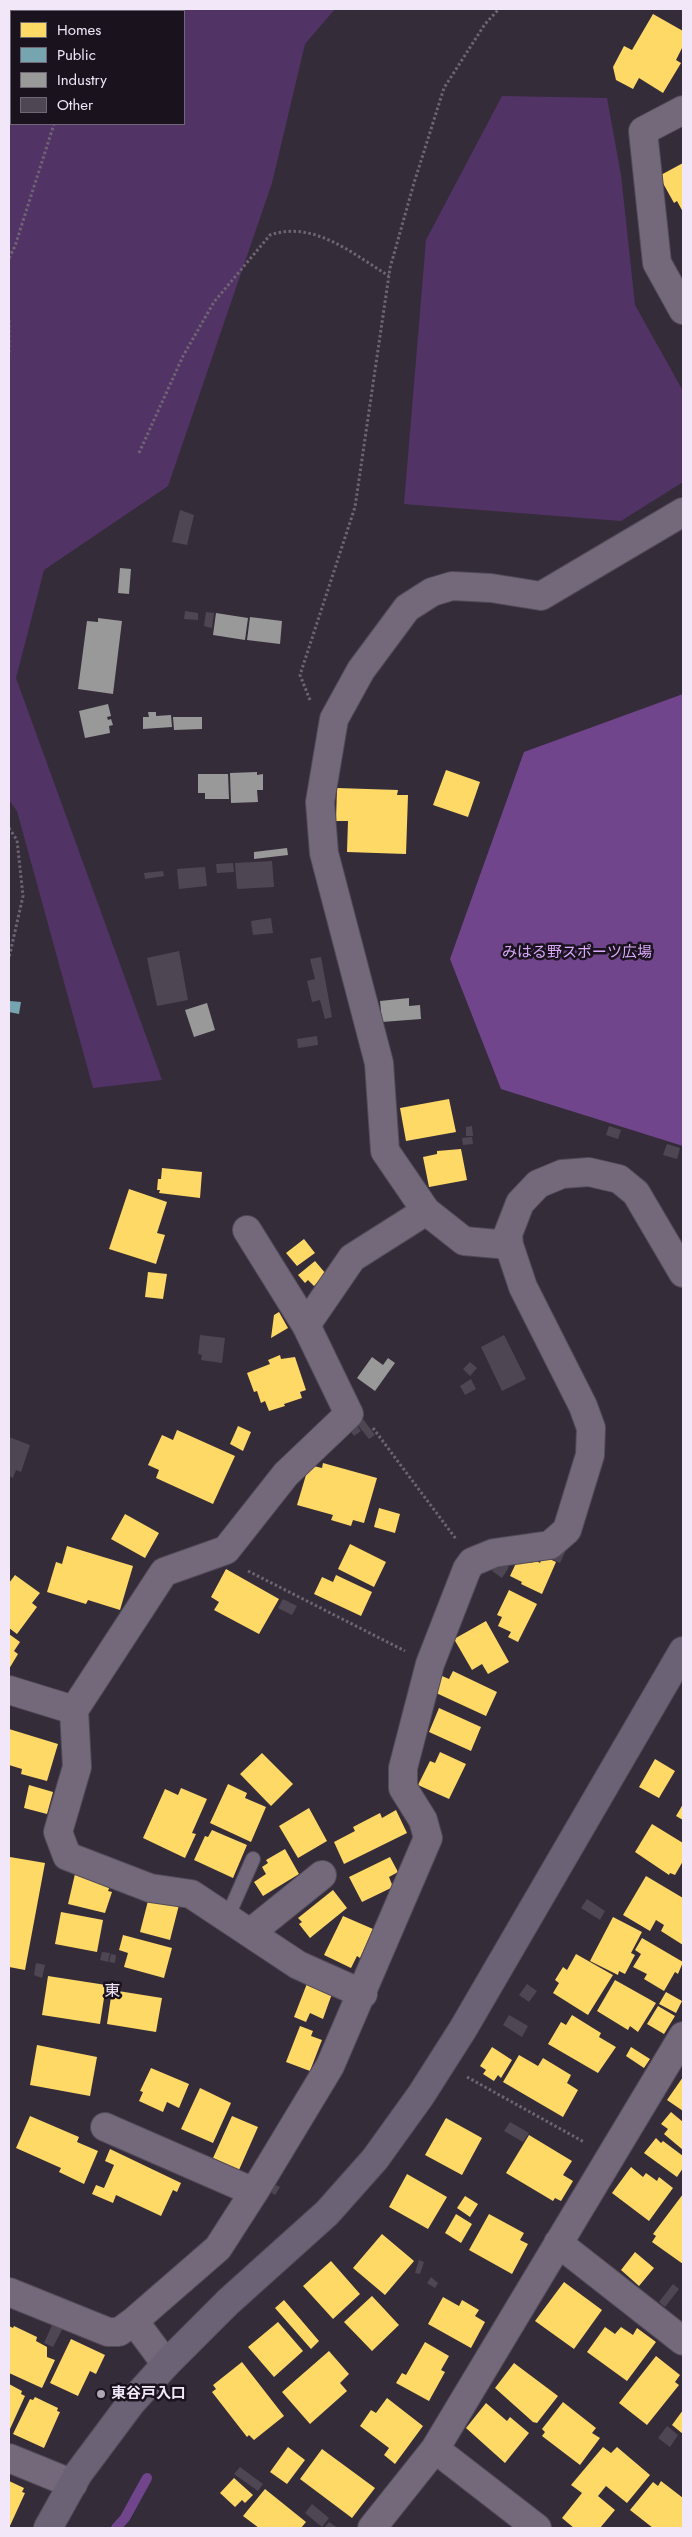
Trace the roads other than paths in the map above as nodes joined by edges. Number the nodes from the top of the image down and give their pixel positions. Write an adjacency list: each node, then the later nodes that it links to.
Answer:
1 (683, 110): 2 (street)
2 (683, 310)
3 (683, 512): 4 (street)
4 (426, 1211): 6 (street); 8 (street)
5 (247, 1230): 8 (street)
6 (509, 1245): 7 (street); 16 (street)
7 (680, 1260)
8 (306, 1325): 11 (street)
9 (683, 1651): 24 (street)
10 (9, 1690): 11 (street)
11 (74, 1710): 14 (street)
12 (253, 1859): 14 (lane)
13 (322, 1875): 15 (street)
14 (227, 1918): 15 (street)
15 (250, 1933): 16 (street)
16 (363, 1994): 19 (street)
17 (683, 2038): 20 (street)
18 (105, 2128): 19 (street)
19 (254, 2192): 22 (street)
20 (558, 2243): 23 (street); 25 (street)
21 (9, 2292): 22 (street)
22 (134, 2321): 24 (street)
23 (683, 2341)
24 (166, 2364): 27 (street)
25 (435, 2449): 29 (street); 30 (street)
26 (9, 2458): 27 (street)
27 (73, 2484): 28 (street)
28 (48, 2528)
29 (372, 2528)
30 (537, 2528)

